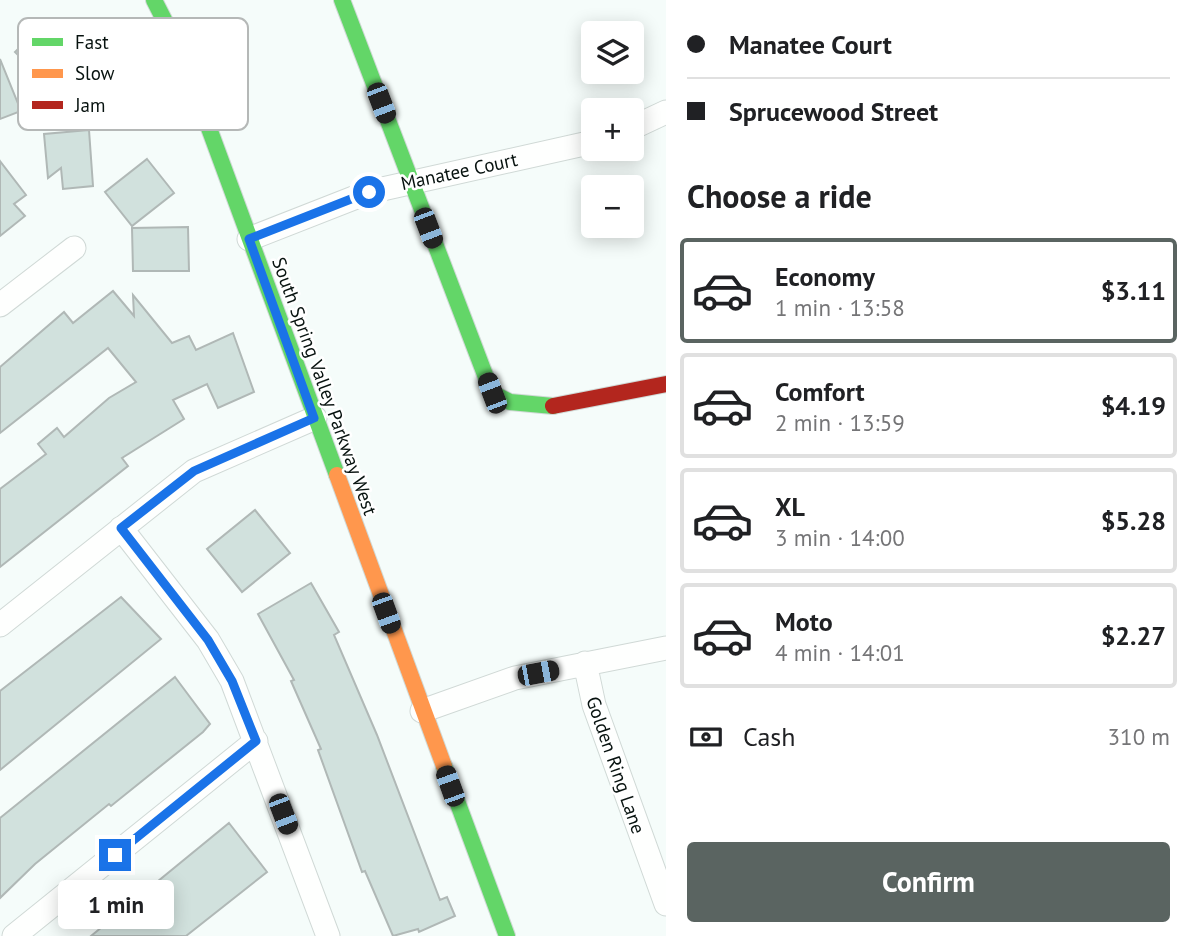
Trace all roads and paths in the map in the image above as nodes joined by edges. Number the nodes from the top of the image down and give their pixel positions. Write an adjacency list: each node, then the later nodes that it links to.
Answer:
1 (155, 0): 3 (street, South Spring Valley Parkway West)
2 (342, 0): 8 (street)
3 (164, 18)
4 (666, 111): 5 (street)
5 (644, 122)
6 (209, 130): 9 (street, South Spring Valley Parkway West)
7 (581, 145): 8 (street, Manatee Court)
8 (410, 181): 9 (street, Manatee Court); 12 (street)
9 (249, 239): 13 (street, South Spring Valley Parkway West)
10 (74, 248): 11 (street)
11 (0, 305)
12 (666, 384)
13 (314, 418): 14 (street); 18 (street, South Spring Valley Parkway West)
14 (121, 528): 15 (street); 19 (street)
15 (0, 625)
16 (666, 648): 17 (street)
17 (585, 663): 18 (street); 20 (street, Golden Ring Lane)
18 (422, 711): 23 (street, South Spring Valley Parkway West)
19 (256, 741): 21 (street); 22 (street)
20 (666, 904)
21 (14, 936)
22 (328, 936)
23 (507, 936)

